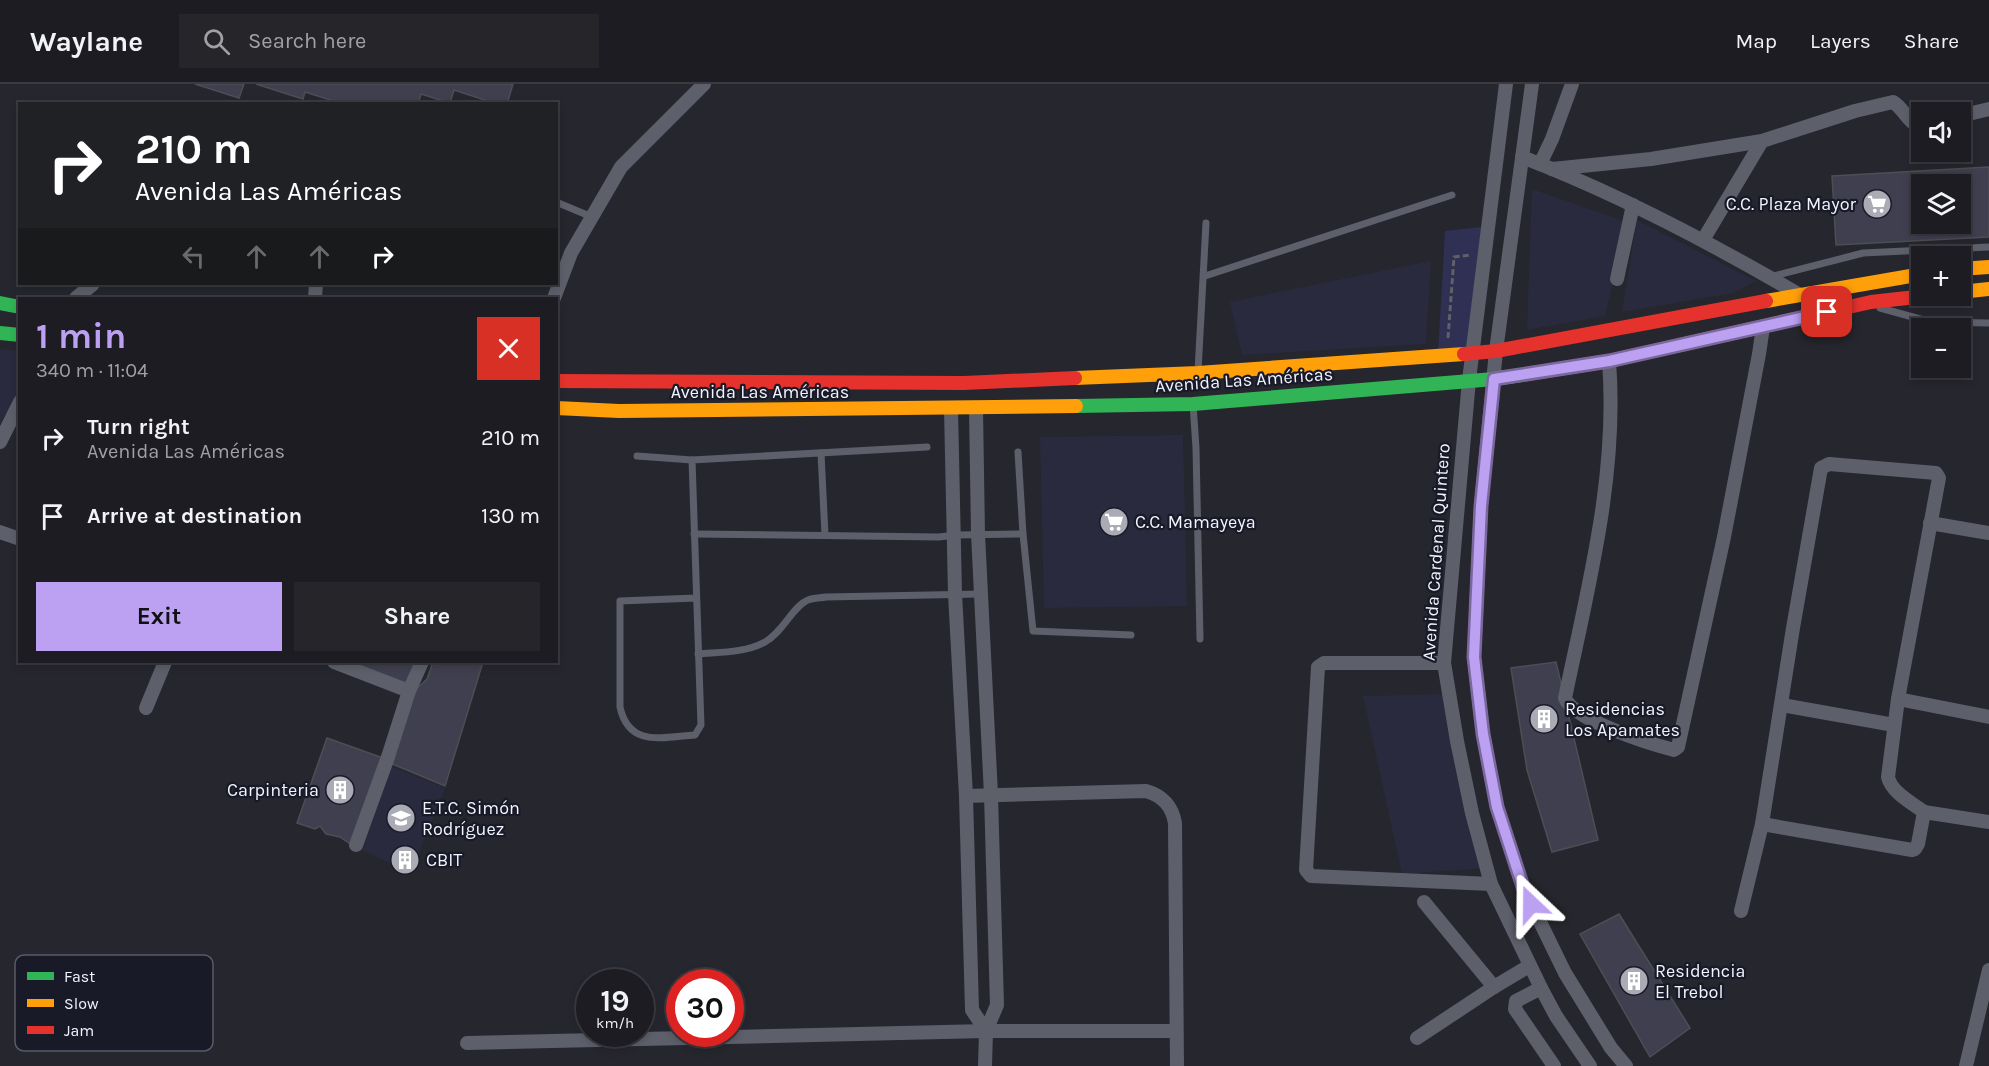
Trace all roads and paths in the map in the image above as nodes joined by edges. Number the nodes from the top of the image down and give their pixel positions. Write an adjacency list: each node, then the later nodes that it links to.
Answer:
1 (704, 84): 14 (street)
2 (1506, 84): 18 (street, Avenida Cardenal Quintero)
3 (1533, 84): 9 (street)
4 (1572, 84): 10 (street)
5 (1989, 109): 6 (street)
6 (1971, 113)
7 (1911, 121): 8 (street)
8 (1762, 141): 10 (street); 16 (street)
9 (1522, 158): 10 (street); 39 (street)
10 (1546, 166): 13 (street)
11 (1452, 195): 21 (lane)
12 (558, 203): 14 (lane)
13 (1633, 205): 16 (street); 24 (street)
14 (592, 217): 30 (street)
15 (1206, 223): 21 (lane)
16 (1703, 240): 23 (street)
17 (1989, 247): 23 (lane)
18 (1484, 253): 40 (street, Avenida Cardenal Quintero); 41 (path)
19 (1989, 267): 20 (street)
20 (1971, 268)
21 (1205, 276): 43 (lane)
22 (1911, 276): 28 (street, Avenida Las Américas)
23 (1769, 277): 28 (street)
24 (1617, 279)
25 (92, 285): 29 (street)
26 (1989, 289): 27 (street)
27 (1971, 291)
28 (1800, 295): 39 (street, Avenida Las Américas)
29 (77, 297)
30 (554, 297)
31 (1911, 298): 32 (street, Avenida Las Américas)
32 (1870, 302): 35 (lane); 36 (street, Avenida Las Américas)
33 (0, 303): 34 (street)
34 (18, 307)
35 (1989, 323)
36 (1762, 327): 42 (street, Avenida Las Américas); 42 (street)
37 (0, 333): 38 (street)
38 (18, 335)
39 (1496, 351): 40 (street, Avenida Las Américas); 44 (street)
40 (1472, 353): 41 (street, Avenida Las Américas); 45 (street, Avenida Cardenal Quintero)
41 (1447, 355): 43 (street, Avenida Las Américas)
42 (1609, 361): 44 (street, Avenida Las Américas)
43 (1198, 373): 46 (street, Avenida Las Américas)
44 (1494, 379): 45 (street, Avenida Las Américas); 104 (street)
45 (1469, 380): 47 (street, Avenida Las Américas); 76 (street, Avenida Cardenal Quintero)
46 (558, 381)
47 (1193, 404): 51 (street, Avenida Las Américas); 71 (lane)
48 (18, 406): 52 (street)
49 (558, 408): 50 (street, Avenida Las Américas)
50 (951, 409): 51 (street, Avenida Las Américas); 64 (street)
51 (976, 409): 62 (street)
52 (0, 442)
53 (927, 447): 55 (lane)
54 (1018, 452): 63 (lane)
55 (821, 453): 57 (lane); 65 (lane)
56 (637, 456): 57 (lane)
57 (692, 460): 61 (lane)
58 (1930, 523): 60 (street); 78 (street); 79 (street)
59 (0, 531): 66 (street)
60 (1989, 533)
61 (694, 534): 65 (lane); 69 (lane)
62 (978, 534): 63 (lane); 64 (lane); 68 (street)
63 (1023, 534): 70 (lane)
64 (955, 535): 65 (lane); 67 (street)
65 (825, 536)
66 (18, 538)
67 (955, 594): 68 (lane); 72 (lane); 84 (street)
68 (981, 594): 83 (street)
69 (696, 598): 72 (lane); 72 (lane)
70 (1131, 636)
71 (1200, 639)
72 (698, 654)
73 (165, 663): 80 (street)
74 (337, 663): 77 (street)
75 (422, 663): 77 (street)
76 (1444, 663): 89 (street, Avenida Cardenal Quintero); 89 (street)
77 (409, 691): 88 (street)
78 (1898, 699): 81 (street); 82 (street)
79 (1782, 705): 82 (street); 87 (street)
80 (146, 708)
81 (1989, 717)
82 (1894, 725): 85 (street)
83 (991, 795): 84 (street); 96 (street); 97 (street)
84 (966, 796): 96 (street)
85 (1924, 812): 86 (street); 87 (street)
86 (1989, 822)
87 (1762, 824): 91 (street)
88 (356, 845)
89 (1491, 884): 92 (street, Avenida Cardenal Quintero)
90 (1424, 902): 94 (street)
91 (1742, 911)
92 (1529, 966): 94 (street); 95 (street, Avenida Cardenal Quintero)
93 (1989, 970): 105 (street)
94 (1494, 987): 98 (street)
95 (1541, 988): 102 (street); 103 (street, Avenida Cardenal Quintero)
96 (986, 1031): 97 (street); 99 (street); 100 (street)
97 (1176, 1031): 101 (street)
98 (1417, 1038)
99 (467, 1043)
100 (985, 1066)
101 (1177, 1066)
102 (1554, 1066)
103 (1590, 1066)
104 (1626, 1066)
105 (1966, 1066)

